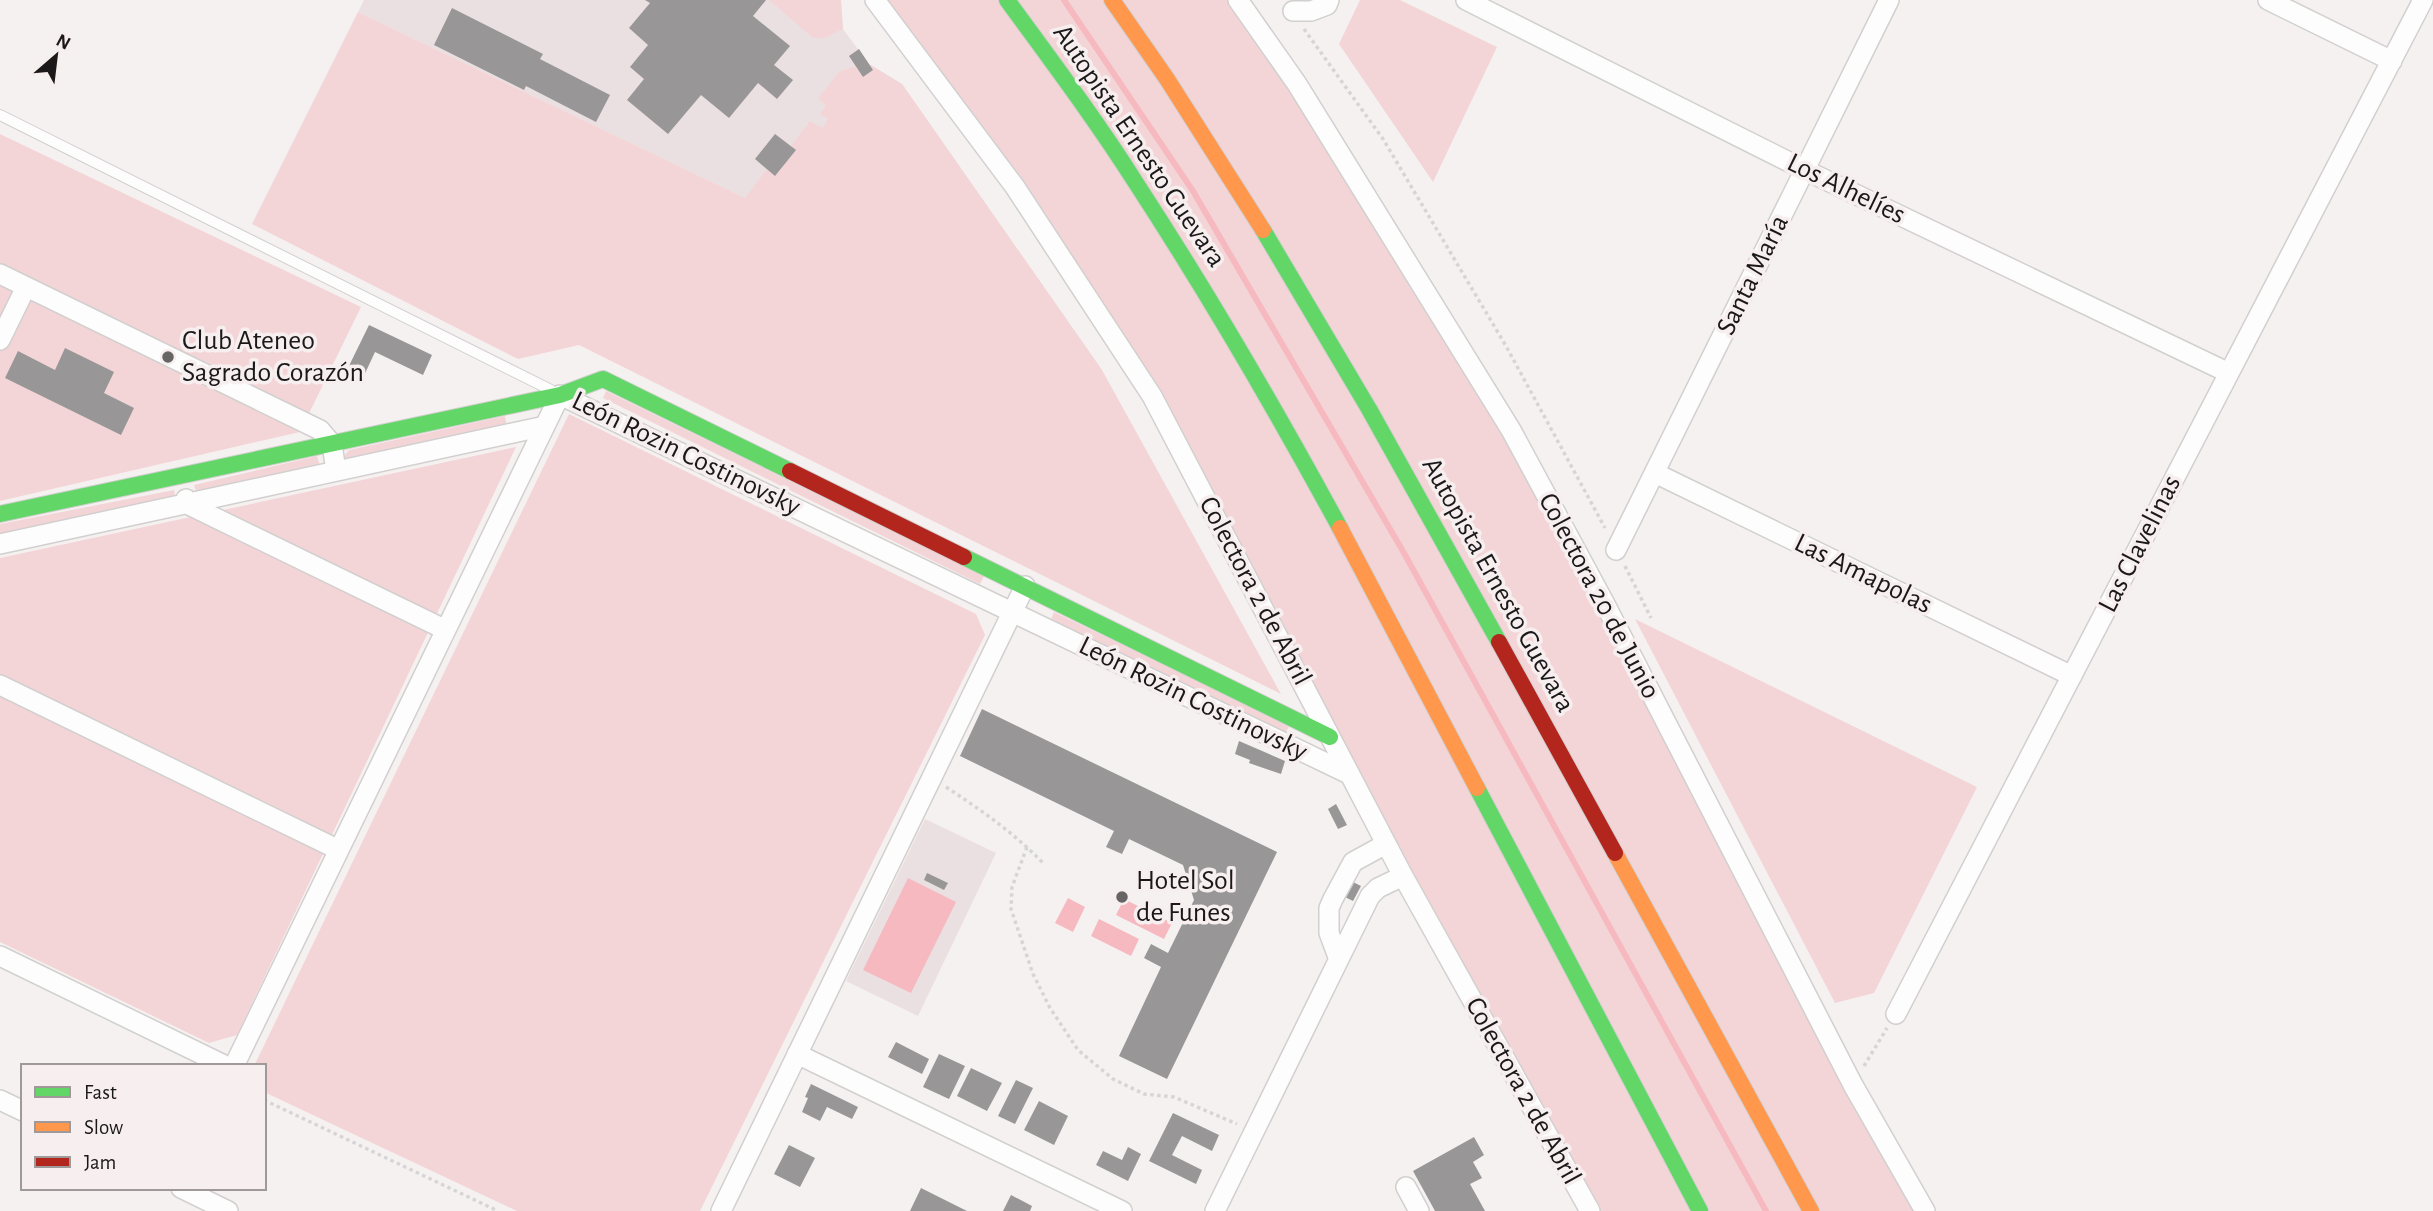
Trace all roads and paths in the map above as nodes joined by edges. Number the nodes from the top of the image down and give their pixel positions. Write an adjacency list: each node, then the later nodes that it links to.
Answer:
1 (875, 0): 34 (street, Colectora 2 de Abril)
2 (1007, 0): 62 (main road, Autopista Ernesto Guevara)
3 (1112, 0): 63 (main road, Autopista Ernesto Guevara)
4 (1238, 0): 48 (street, Colectora 20 de Junio)
5 (1329, 0): 10 (street)
6 (1466, 0): 13 (street, Los Alhelíes)
7 (1889, 0): 13 (street, Santa María)
8 (2268, 0): 11 (street)
9 (2423, 0): 11 (street, Las Clavelinas)
10 (1293, 11): 27 (path)
11 (2392, 61): 17 (street, Las Clavelinas)
12 (0, 116): 18 (lane)
13 (1805, 170): 17 (street, Los Alhelíes); 22 (street, Santa María)
14 (0, 274): 15 (street)
15 (26, 286): 16 (street); 20 (street)
16 (0, 340)
17 (2229, 373): 32 (street, Las Clavelinas)
18 (560, 396): 19 (street); 20 (main road); 28 (main road, León Rozin Costinovsky); 29 (street, León Rozin Costinovsky)
19 (545, 426): 21 (street); 31 (street)
20 (332, 444): 21 (street); 23 (main road)
21 (336, 471): 24 (street)
22 (1655, 473): 27 (street, Santa María); 32 (street, Las Amapolas)
23 (184, 475): 24 (street); 25 (main road)
24 (187, 504): 26 (street); 31 (street)
25 (0, 514)
26 (0, 544)
27 (1616, 550): 30 (path)
28 (1025, 586): 29 (street); 34 (main road, León Rozin Costinovsky)
29 (1012, 612): 35 (street, León Rozin Costinovsky); 36 (street)
30 (1651, 618)
31 (446, 630): 39 (street)
32 (2072, 676): 44 (street, Las Clavelinas)
33 (0, 685): 39 (street)
34 (1330, 737): 35 (street, Colectora 2 de Abril)
35 (1349, 774): 37 (street, Colectora 2 de Abril)
36 (932, 777): 38 (path); 45 (street)
37 (1386, 844): 41 (street, Colectora 2 de Abril); 43 (street)
38 (1027, 847): 40 (path); 52 (path)
39 (338, 850): 47 (street)
40 (1044, 863)
41 (1403, 876): 43 (street); 61 (street, Colectora 2 de Abril)
42 (0, 956): 46 (street)
43 (1338, 957): 52 (street)
44 (1896, 1014): 48 (path)
45 (797, 1054): 57 (street); 58 (street)
46 (222, 1064)
47 (235, 1064)
48 (1853, 1085): 64 (street, Colectora 20 de Junio)
49 (0, 1100): 51 (street)
50 (266, 1101): 56 (path)
51 (21, 1110)
52 (1254, 1132): 59 (street)
53 (1406, 1187): 60 (street)
54 (185, 1190): 55 (street)
55 (228, 1211)
56 (498, 1211)
57 (721, 1211)
58 (1122, 1211)
59 (1215, 1211)
60 (1419, 1211)
61 (1590, 1211)
62 (1700, 1211)
63 (1811, 1211)
64 (1924, 1211)

